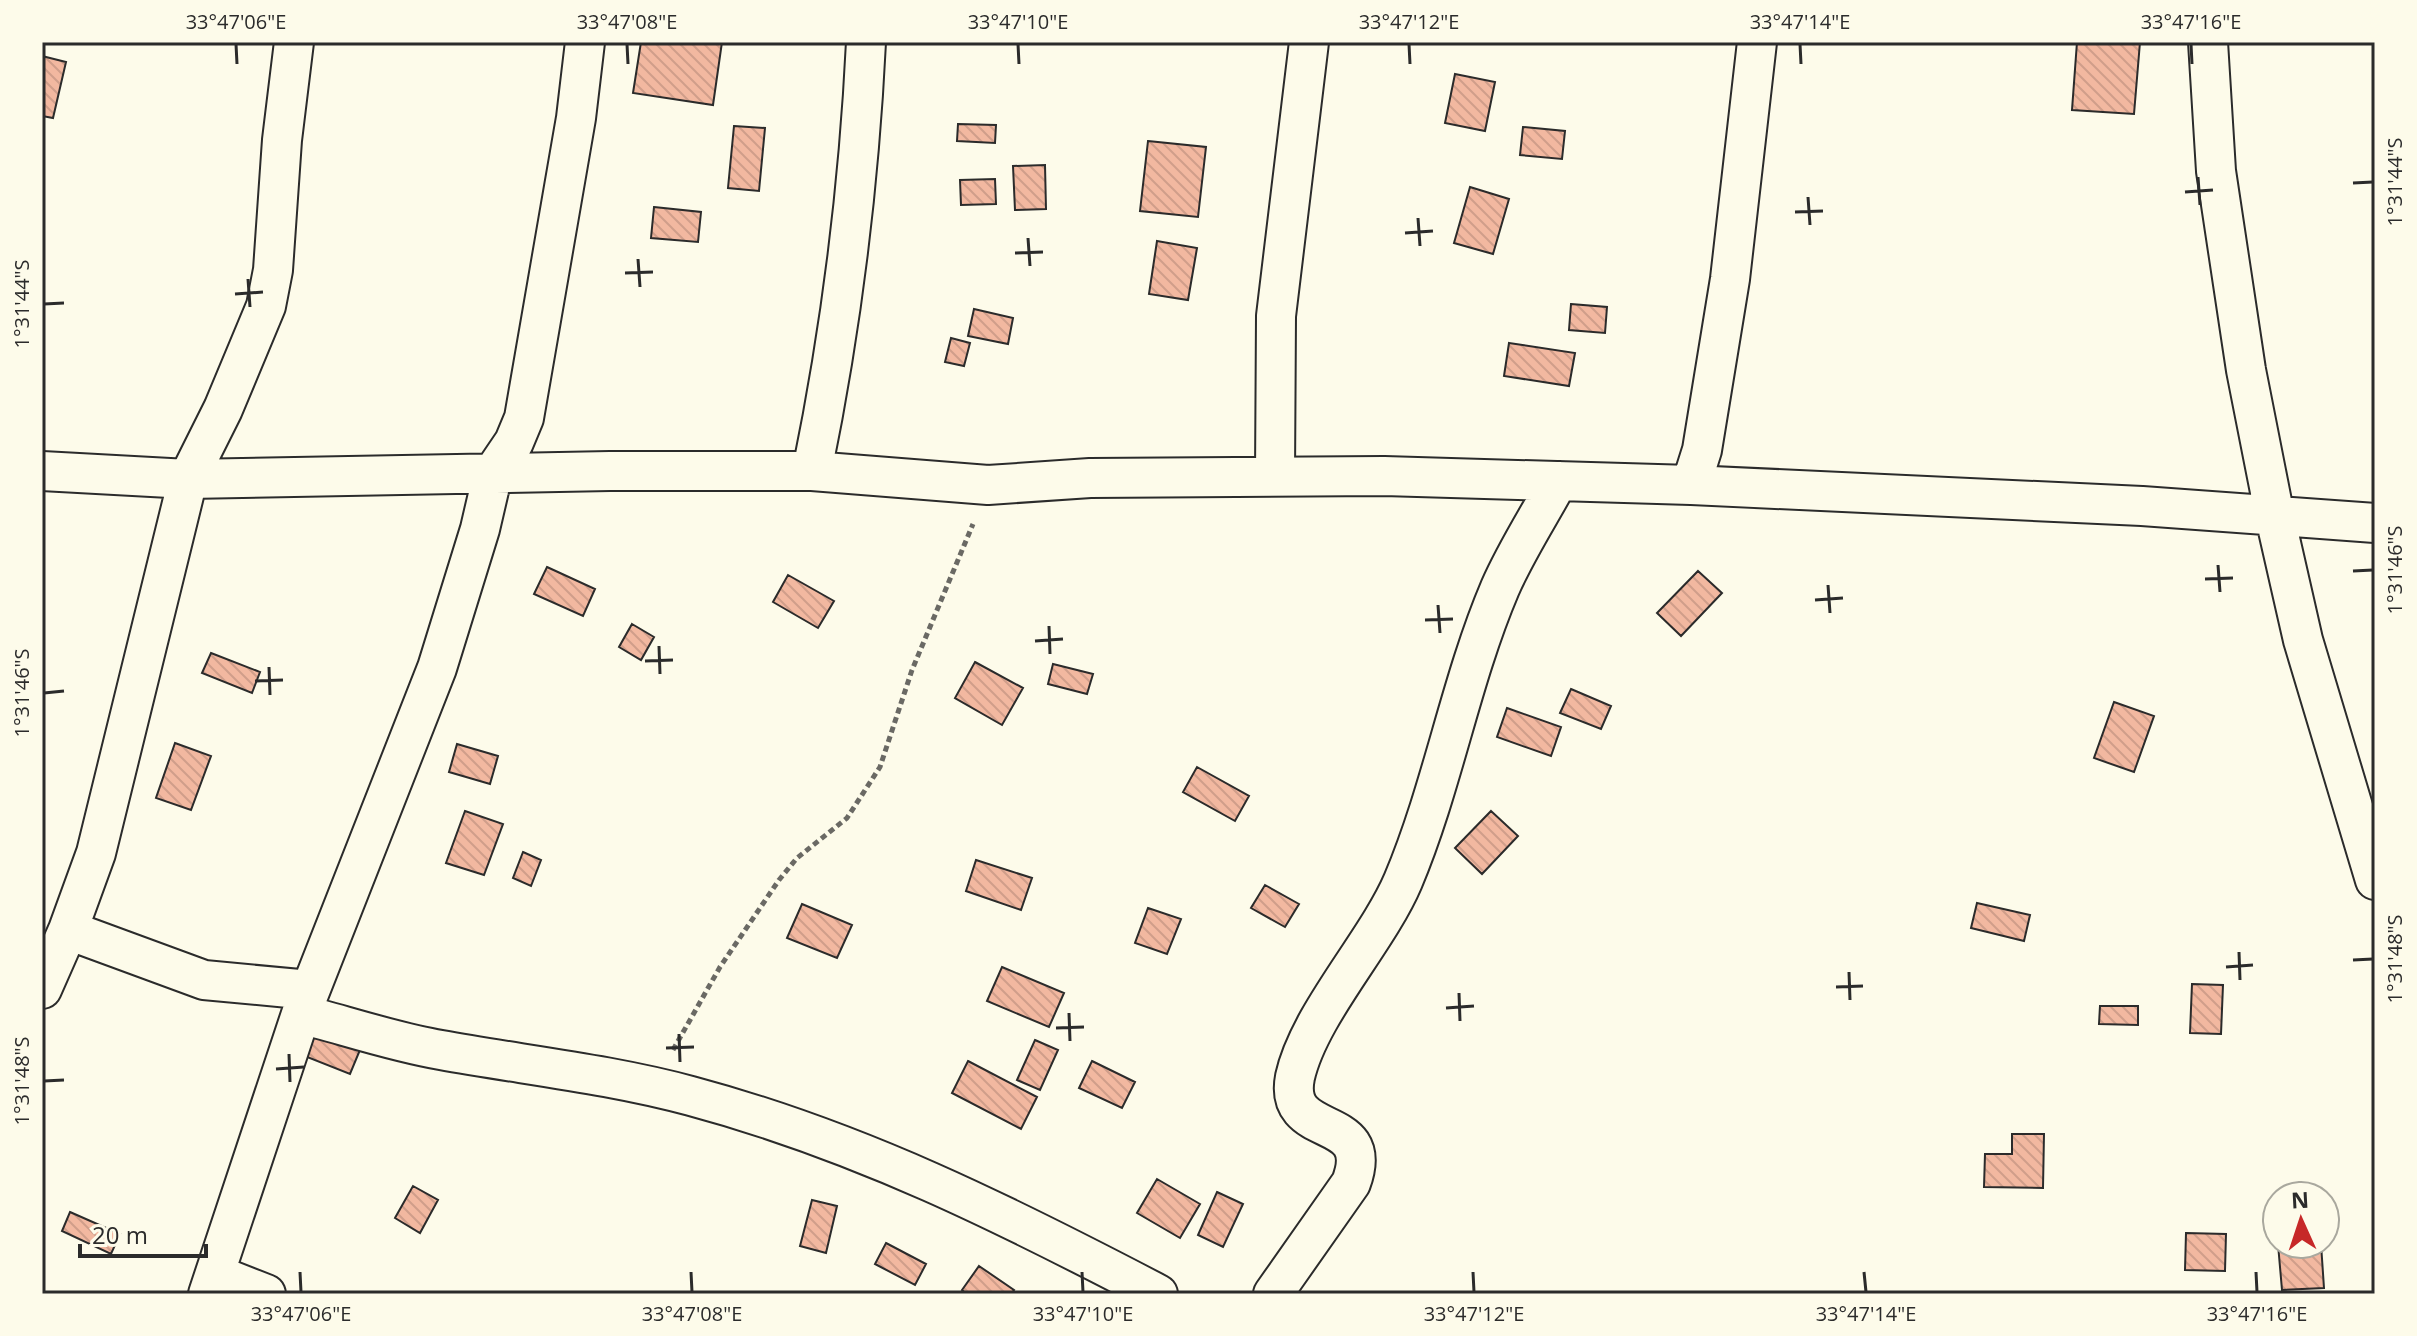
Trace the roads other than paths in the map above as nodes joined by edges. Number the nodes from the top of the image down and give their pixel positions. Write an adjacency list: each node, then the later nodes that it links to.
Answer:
1 (294, 42): 11 (street)
2 (585, 42): 9 (street)
3 (866, 42): 8 (street)
4 (1309, 42): 10 (street)
5 (1757, 42): 13 (street)
6 (2208, 42): 14 (street)
7 (42, 471): 11 (street)
8 (812, 471): 9 (street); 10 (street)
9 (493, 473): 11 (street); 19 (street)
10 (1275, 475): 12 (street)
11 (188, 479): 17 (street)
12 (1558, 481): 13 (street); 23 (street)
13 (1691, 485): 14 (street)
14 (2275, 517): 15 (street); 16 (street)
15 (2375, 523)
16 (2375, 880)
17 (68, 930): 18 (street); 19 (street)
18 (42, 989)
19 (306, 1002): 20 (street); 22 (street)
20 (211, 1284): 21 (street)
21 (266, 1294)
22 (1158, 1294)
23 (1273, 1294)

